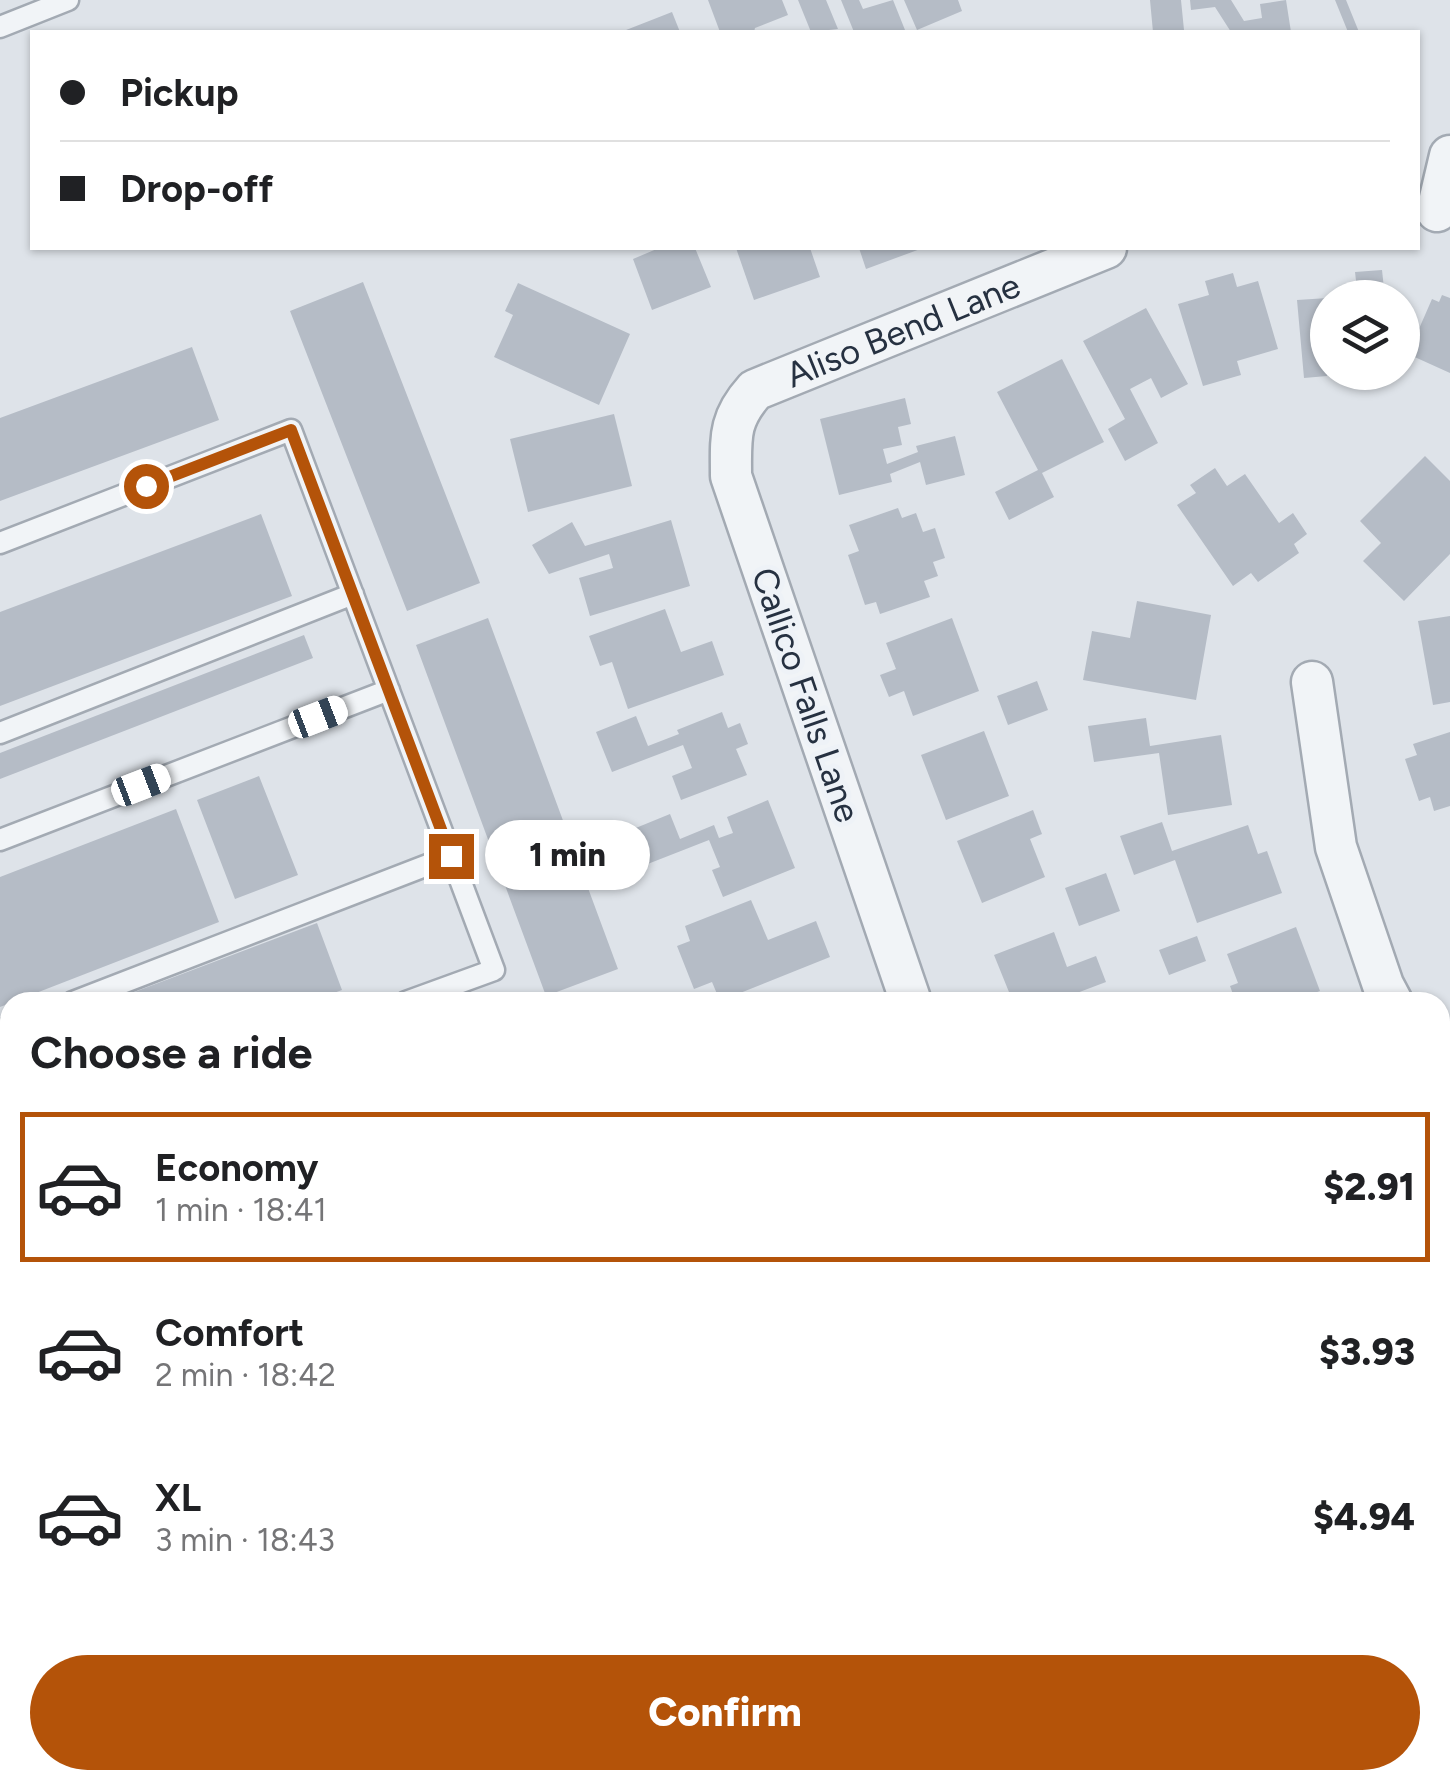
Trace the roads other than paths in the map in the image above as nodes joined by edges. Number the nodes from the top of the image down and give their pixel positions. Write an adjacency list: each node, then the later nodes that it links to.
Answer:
1 (68, 0): 2 (lane)
2 (0, 27)
3 (1450, 156): 4 (street)
4 (1435, 211)
5 (1101, 250): 6 (street, Aliso Bend Lane)
6 (755, 390): 16 (street, Callico Falls Lane)
7 (0, 543): 8 (lane)
8 (353, 594): 10 (lane); 11 (lane)
9 (1312, 682): 17 (street)
10 (388, 690): 12 (lane); 13 (lane)
11 (0, 733)
12 (0, 840)
13 (451, 856): 14 (lane); 15 (lane)
14 (99, 992)
15 (434, 992)
16 (909, 992)
17 (1387, 992)

